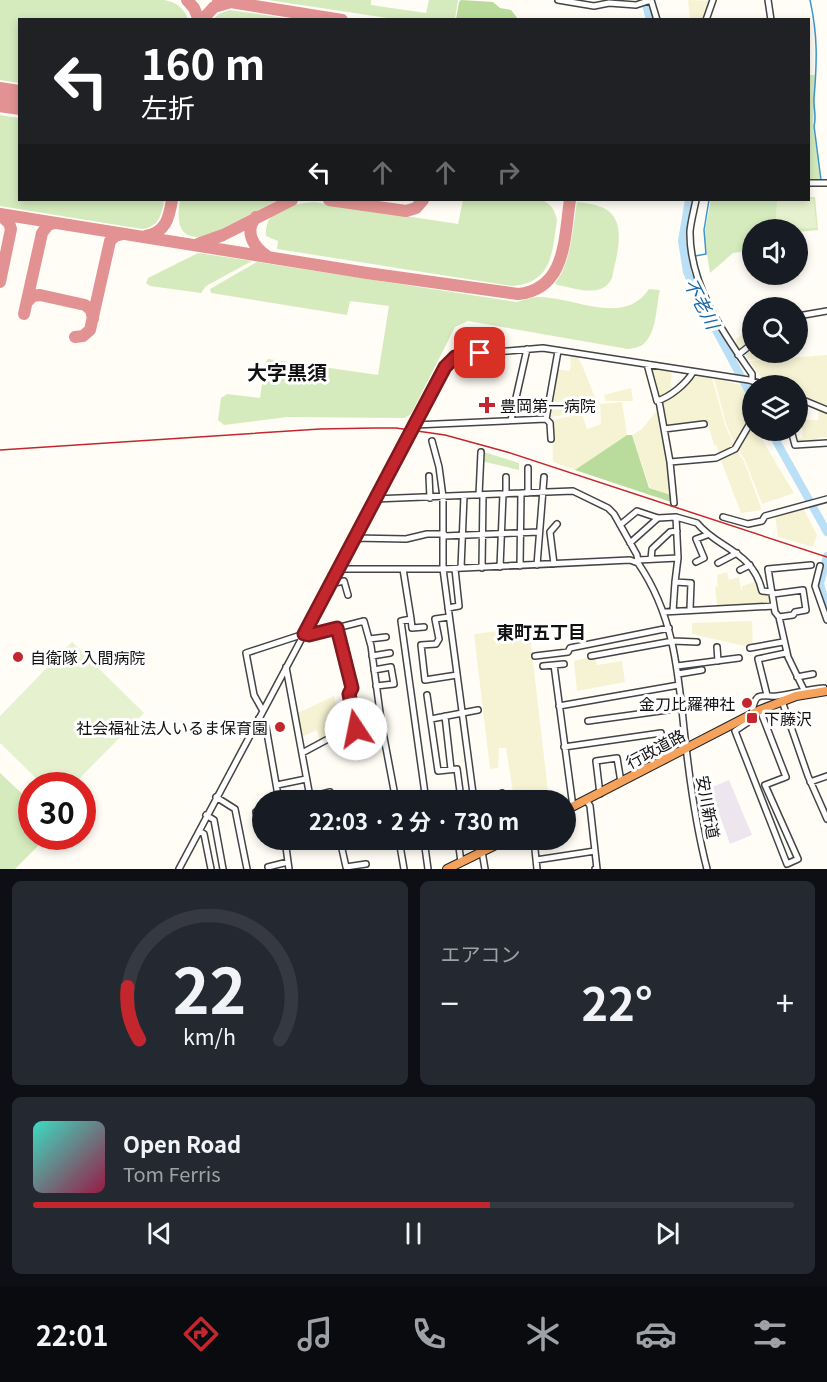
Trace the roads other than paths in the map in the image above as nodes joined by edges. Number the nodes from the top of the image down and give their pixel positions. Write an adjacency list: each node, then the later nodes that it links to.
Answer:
1 (558, 0): 4 (street)
2 (713, 0): 6 (street)
3 (768, 0): 7 (street)
4 (648, 1): 5 (street)
5 (656, 18)
6 (707, 18)
7 (771, 18)
8 (810, 183): 9 (street)
9 (827, 183)
10 (696, 201): 16 (street)
11 (827, 312): 12 (street)
12 (808, 315)
13 (527, 349): 14 (street); 25 (street); 27 (street)
14 (558, 351): 17 (street); 24 (street)
15 (742, 352): 16 (street)
16 (738, 355): 19 (street)
17 (647, 364): 18 (street); 21 (street)
18 (693, 372): 20 (street); 21 (street)
19 (752, 375)
20 (742, 380)
21 (659, 401): 28 (street)
22 (808, 402): 23 (street)
23 (827, 410)
24 (546, 419): 25 (street); 30 (street)
25 (512, 420): 27 (street)
26 (704, 424): 28 (street)
27 (415, 425): 47 (street)
28 (664, 429): 35 (street)
29 (742, 437): 35 (street)
30 (551, 439)
31 (432, 441): 45 (street)
32 (794, 441): 33 (street)
33 (827, 443)
34 (481, 452): 43 (street)
35 (670, 462): 49 (street)
36 (528, 468): 41 (street)
37 (429, 476): 46 (street)
38 (506, 477): 42 (street)
39 (544, 477): 40 (street)
40 (543, 492): 41 (street, 安川新道); 54 (street, 安川新道); 59 (street)
41 (524, 493): 42 (street, 安川新道); 56 (street)
42 (505, 494): 43 (street, 安川新道); 57 (street)
43 (481, 495): 44 (street, 安川新道); 58 (street)
44 (464, 496): 45 (street, 安川新道); 62 (street)
45 (443, 497): 46 (street, 安川新道); 61 (street)
46 (430, 498): 47 (street, 安川新道)
47 (374, 499): 64 (street)
48 (826, 500): 51 (street)
49 (675, 502)
50 (676, 517): 52 (street); 55 (street); 63 (street)
51 (723, 517)
52 (658, 518): 54 (street); 65 (street)
53 (557, 524): 60 (street)
54 (620, 525): 65 (street, 安川新道)
55 (677, 531): 67 (street); 68 (street)
56 (520, 532): 57 (street); 59 (street); 75 (street)
57 (502, 533): 58 (street); 78 (street)
58 (483, 534): 62 (street); 80 (street)
59 (539, 534): 60 (street); 73 (street)
60 (550, 534): 72 (street)
61 (444, 535): 62 (street); 64 (street); 83 (street)
62 (463, 535): 79 (street)
63 (707, 535): 66 (street); 70 (street)
64 (354, 538): 81 (street)
65 (630, 543): 69 (street, 安川新道)
66 (737, 554): 71 (street); 76 (street)
67 (678, 558): 68 (street); 85 (street)
68 (651, 560): 69 (street)
69 (638, 561): 72 (street); 93 (street, 安川新道)
70 (696, 562)
71 (718, 563)
72 (554, 564): 73 (street)
73 (537, 565): 75 (street)
74 (811, 565): 87 (street)
75 (522, 566): 78 (street)
76 (750, 566): 84 (street); 87 (street)
77 (820, 566): 97 (street)
78 (500, 567): 80 (street)
79 (458, 568): 80 (street); 83 (street); 90 (street)
80 (482, 568)
81 (337, 569): 82 (street); 86 (street)
82 (403, 569): 83 (street); 96 (street)
83 (443, 569): 90 (street)
84 (740, 570)
85 (675, 582): 91 (street); 92 (street)
86 (330, 584): 88 (street); 101 (street)
87 (772, 593): 89 (street); 95 (street)
88 (348, 595)
89 (774, 606): 91 (street); 95 (street)
90 (448, 608): 94 (street)
91 (690, 609): 92 (street)
92 (673, 611): 93 (street)
93 (663, 612): 100 (street, 安川新道)
94 (449, 617): 125 (street); 125 (street)
95 (779, 617): 106 (street)
96 (411, 619): 98 (street); 161 (street)
97 (827, 620)
98 (424, 627)
99 (337, 628): 101 (street); 103 (street); 147 (street)
100 (669, 628): 104 (street, 安川新道); 107 (street)
101 (304, 634): 118 (street); 137 (street)
102 (386, 637): 103 (street)
103 (369, 639): 112 (street)
104 (673, 640): 105 (street); 107 (street); 120 (street, 安川新道)
105 (697, 642)
106 (783, 642): 109 (street); 111 (street)
107 (593, 644): 113 (street)
108 (717, 647): 115 (street)
109 (750, 648)
110 (390, 653): 112 (street)
111 (786, 653): 126 (street); 132 (street)
112 (372, 656): 121 (street)
113 (535, 656)
114 (739, 658): 115 (street)
115 (718, 660): 120 (street)
116 (564, 664): 117 (street)
117 (554, 665): 119 (street); 134 (street)
118 (286, 666): 137 (street); 147 (street)
119 (543, 666)
120 (677, 666): 123 (street, 安川新道)
121 (374, 670): 127 (street); 127 (street)
122 (702, 670): 123 (street)
123 (678, 674): 128 (street, 安川新道)
124 (813, 674): 126 (street)
125 (457, 675): 138 (street)
126 (797, 676): 129 (street)
127 (376, 686): 160 (street)
128 (679, 686): 134 (street); 135 (street, 安川新道)
129 (804, 690): 130 (street); 132 (street)
130 (827, 691): 133 (highway, 行政道路)
131 (427, 695): 142 (street)
132 (766, 695): 139 (street)
133 (782, 701): 139 (highway, 行政道路); 153 (street)
134 (559, 706): 145 (street)
135 (682, 708): 143 (street); 146 (street, 安川新道)
136 (478, 710): 138 (street)
137 (262, 711): 141 (street)
138 (462, 713): 140 (street); 163 (street)
139 (752, 714): 146 (highway, 行政道路); 156 (street); 157 (street)
140 (445, 716): 142 (street); 149 (street)
141 (259, 718): 155 (street); 166 (street)
142 (431, 719): 149 (street)
143 (588, 721)
144 (661, 733): 145 (street)
145 (564, 747): 164 (street)
146 (686, 748): 148 (highway, 行政道路); 198 (street, 安川新道)
147 (302, 753): 152 (street)
148 (664, 760): 150 (highway, 行政道路); 150 (street)
149 (451, 770): 162 (street)
150 (639, 773): 154 (highway, 行政道路)
151 (827, 776): 153 (street)
152 (306, 779): 155 (street); 159 (street)
153 (810, 782): 170 (street)
154 (621, 783): 165 (highway, 行政道路); 165 (street)
155 (277, 784): 158 (street)
156 (765, 785): 157 (street); 157 (street)
157 (757, 788)
158 (278, 790)
159 (308, 790)
160 (394, 790)
161 (424, 790)
162 (460, 790)
163 (473, 790)
164 (567, 790)
165 (600, 794): 167 (highway, 行政道路)
166 (216, 797): 169 (street); 190 (street)
167 (587, 801): 168 (highway, 行政道路); 179 (street)
168 (576, 806)
169 (207, 815): 171 (street); 189 (street)
170 (827, 819)
171 (199, 831): 187 (street); 188 (street)
172 (286, 850): 182 (street)
173 (342, 850): 186 (street)
174 (401, 850): 192 (street)
175 (425, 850): 193 (street)
176 (459, 850): 183 (street)
177 (486, 850): 180 (highway)
178 (535, 850): 181 (street)
179 (595, 851): 181 (street); 197 (street)
180 (482, 852): 183 (highway); 195 (street)
181 (536, 860): 196 (street)
182 (288, 862): 185 (street); 191 (street)
183 (461, 862): 194 (highway)
184 (366, 864): 186 (street)
185 (268, 867)
186 (356, 867)
187 (181, 868)
188 (211, 869)
189 (223, 869)
190 (247, 869)
191 (289, 869)
192 (404, 869)
193 (428, 869)
194 (447, 869)
195 (485, 869)
196 (537, 869)
197 (595, 869)
198 (707, 869)

